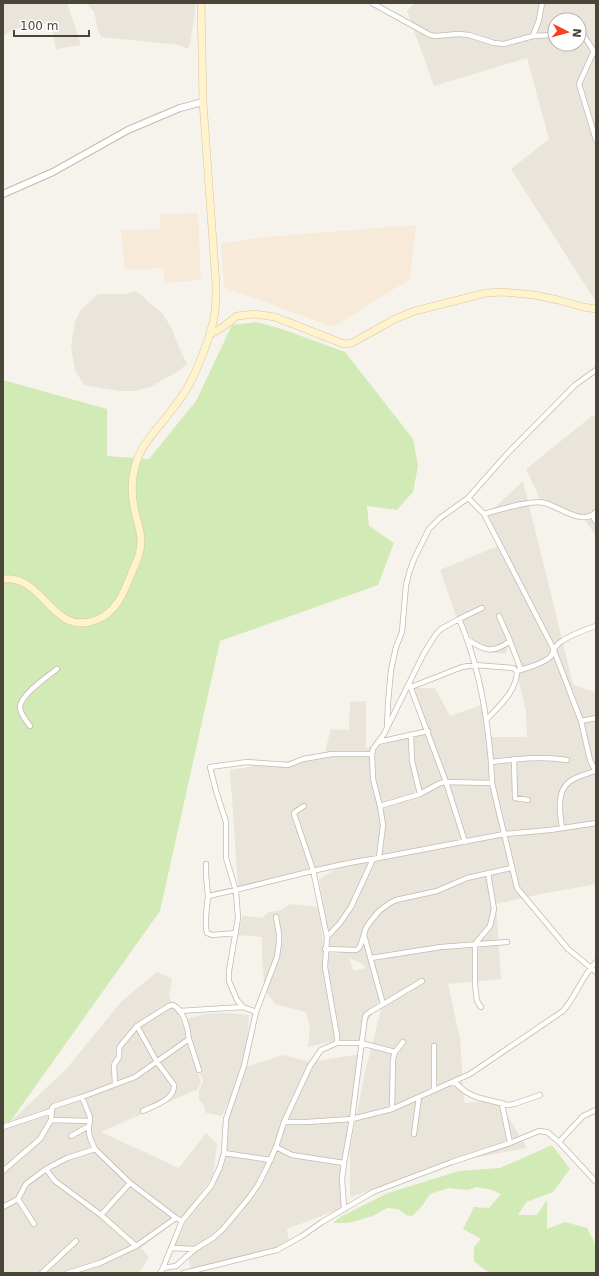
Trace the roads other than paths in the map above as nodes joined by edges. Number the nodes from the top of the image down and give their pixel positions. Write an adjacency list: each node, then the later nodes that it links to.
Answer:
1 (201, 3): 8 (main road)
2 (372, 3): 5 (street)
3 (542, 3): 5 (street)
4 (547, 35): 5 (street)
5 (533, 36)
6 (587, 41): 7 (street)
7 (595, 53): 9 (street)
8 (203, 102): 10 (street); 12 (main road)
9 (596, 140)
10 (3, 194)
11 (596, 308): 12 (main road)
12 (209, 335): 18 (main road)
13 (596, 370): 14 (street)
14 (468, 498): 15 (street); 34 (street)
15 (484, 514): 16 (street); 25 (street)
16 (594, 514): 17 (street)
17 (596, 522)
18 (3, 579)
19 (482, 608): 21 (street)
20 (499, 616): 24 (street)
21 (459, 619): 23 (street); 29 (street)
22 (596, 626): 25 (street)
23 (468, 640): 24 (street); 26 (street)
24 (510, 641): 28 (street)
25 (553, 648): 28 (street); 32 (street)
26 (475, 665): 28 (street); 29 (street); 31 (street)
27 (57, 669): 33 (street)
28 (519, 671): 31 (street)
29 (410, 685): 34 (street); 35 (street)
30 (596, 718): 32 (street)
31 (487, 719): 41 (street)
32 (581, 721): 42 (street)
33 (30, 726)
34 (387, 727): 37 (street)
35 (428, 732): 36 (street); 43 (street)
36 (412, 735): 37 (street); 45 (street)
37 (378, 742): 38 (street)
38 (372, 754): 48 (street); 59 (street)
39 (514, 759): 40 (street); 41 (street); 46 (street)
40 (567, 760)
41 (491, 762): 44 (street)
42 (596, 772): 50 (street)
43 (446, 782): 44 (street); 45 (street); 52 (street)
44 (492, 783): 51 (street)
45 (420, 794): 48 (street)
46 (528, 800)
47 (304, 806): 57 (street)
48 (380, 806): 53 (street)
49 (596, 823): 50 (street)
50 (562, 828): 51 (street)
51 (504, 834): 52 (street); 56 (street)
52 (465, 842): 53 (street)
53 (379, 858): 54 (street)
54 (373, 859): 57 (street); 64 (street)
55 (206, 864): 60 (street)
56 (511, 868): 58 (street); 70 (street)
57 (313, 870): 59 (street); 64 (street)
58 (488, 873): 63 (street); 66 (street)
59 (236, 890): 60 (street); 62 (street)
60 (208, 896): 62 (street)
61 (276, 917): 77 (street)
62 (236, 933): 74 (street)
63 (364, 935): 67 (street); 68 (street)
64 (327, 938): 67 (street)
65 (507, 942): 66 (street)
66 (476, 944): 68 (street); 75 (street)
67 (325, 950): 81 (street)
68 (371, 958): 73 (street)
69 (596, 962): 70 (street)
70 (590, 968): 71 (street); 87 (street)
71 (596, 972)
72 (422, 981): 73 (street)
73 (383, 1004): 82 (street)
74 (243, 1007): 76 (street); 77 (street)
75 (481, 1007)
76 (179, 1011): 78 (street); 79 (street)
77 (256, 1012): 109 (street)
78 (137, 1026): 85 (street); 88 (street)
79 (189, 1039): 85 (street); 86 (street)
80 (403, 1042): 84 (street)
81 (337, 1043): 82 (street); 100 (street)
82 (361, 1043): 84 (street); 98 (street)
83 (434, 1046): 89 (street)
84 (395, 1052): 94 (street)
85 (157, 1062): 88 (street); 97 (street)
86 (199, 1070)
87 (454, 1082): 89 (street); 93 (street)
88 (115, 1084): 91 (street)
89 (434, 1090): 92 (street)
90 (540, 1095): 93 (street)
91 (82, 1097): 96 (street); 101 (street)
92 (419, 1097): 94 (street); 103 (street)
93 (502, 1104): 106 (street)
94 (392, 1109): 98 (street)
95 (596, 1110): 105 (street)
96 (51, 1111): 99 (street); 102 (street)
97 (143, 1111)
98 (352, 1119): 100 (street); 111 (street)
99 (51, 1120): 101 (street); 113 (street)
100 (284, 1122): 107 (street)
101 (89, 1123): 104 (street); 108 (street)
102 (3, 1127)
103 (414, 1134)
104 (71, 1136)
105 (559, 1142): 106 (street); 114 (street)
106 (510, 1143): 118 (street)
107 (276, 1147): 110 (street); 111 (street)
108 (95, 1149): 112 (street); 115 (street)
109 (224, 1153): 110 (street); 121 (street)
110 (271, 1160): 126 (street)
111 (344, 1163): 118 (street)
112 (46, 1169): 116 (street); 119 (street)
113 (3, 1171)
114 (596, 1182)
115 (130, 1183): 119 (street); 120 (street)
116 (18, 1198): 117 (street); 122 (street)
117 (3, 1207)
118 (344, 1209): 131 (street)
119 (101, 1215): 124 (street)
120 (176, 1218): 121 (street); 124 (street)
121 (182, 1221): 125 (street)
122 (34, 1224)
123 (76, 1241): 128 (street)
124 (136, 1246): 129 (street)
125 (171, 1248): 126 (street); 127 (street)
126 (195, 1249): 127 (street)
127 (163, 1268): 130 (street)
128 (42, 1273)
129 (68, 1273)
130 (160, 1273)
131 (184, 1273)

